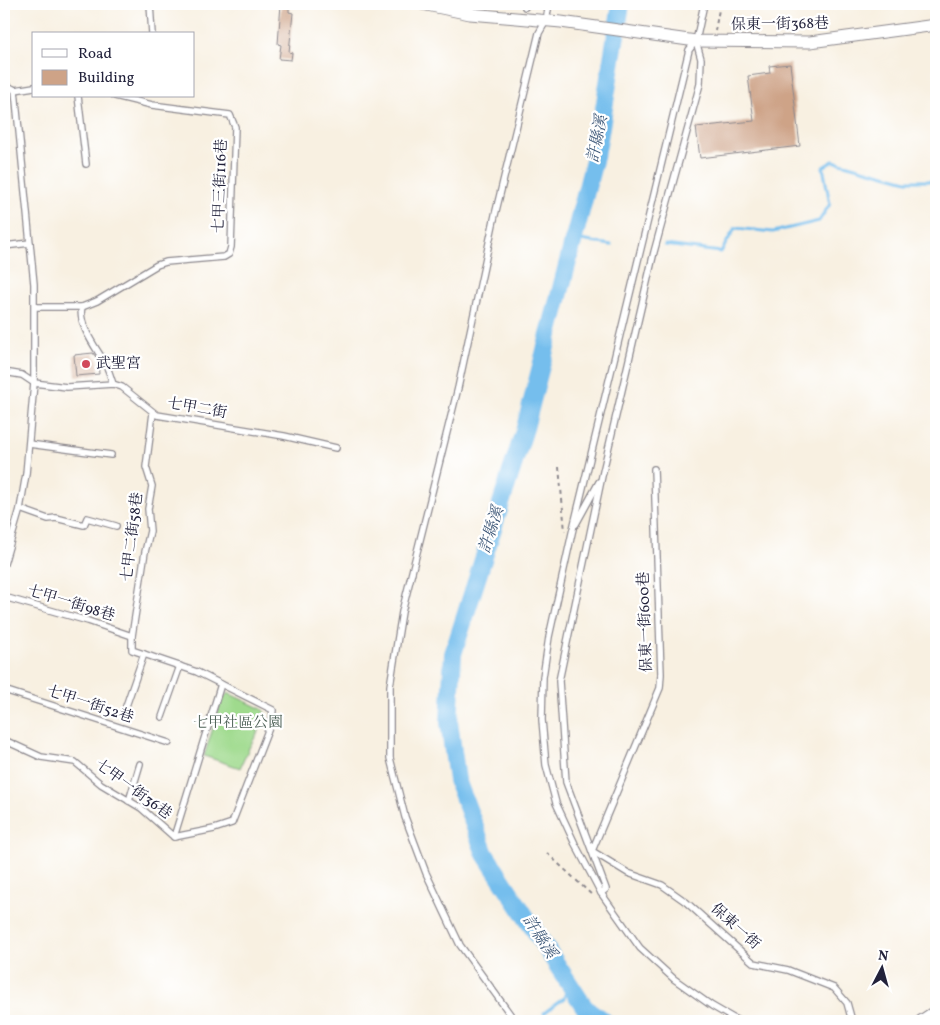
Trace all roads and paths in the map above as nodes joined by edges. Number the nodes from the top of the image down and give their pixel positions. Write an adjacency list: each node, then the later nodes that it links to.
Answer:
1 (150, 4): 9 (lane)
2 (422, 4): 6 (street)
3 (550, 4): 7 (lane)
4 (704, 4): 11 (lane)
5 (720, 4): 10 (path)
6 (471, 9): 7 (street)
7 (546, 21): 11 (street, 保東一街368巷); 55 (lane)
8 (936, 25): 11 (street, 保東一街368巷)
9 (152, 32)
10 (714, 34)
11 (696, 41): 33 (lane); 36 (lane)
12 (4, 84): 14 (lane)
13 (32, 87): 14 (lane)
14 (15, 90): 20 (lane)
15 (78, 98): 19 (lane)
16 (123, 98): 18 (lane)
17 (149, 98): 18 (lane)
18 (148, 104): 23 (lane, 七甲三街116巷)
19 (86, 164)
20 (30, 243): 21 (lane); 22 (lane)
21 (4, 246)
22 (35, 307): 23 (lane); 25 (lane)
23 (82, 307): 26 (lane)
24 (4, 372): 25 (lane)
25 (34, 383): 26 (lane); 28 (lane)
26 (113, 384): 27 (lane, 七甲二街)
27 (153, 413): 29 (lane, 七甲二街); 39 (lane, 七甲二街58巷)
28 (29, 444): 30 (lane); 34 (lane)
29 (336, 448)
30 (110, 455)
31 (559, 467): 36 (path)
32 (654, 469): 51 (lane, 保東一街600巷)
33 (602, 476): 36 (lane); 51 (lane)
34 (20, 509): 35 (lane); 37 (lane)
35 (116, 526)
36 (572, 533): 53 (lane)
37 (4, 561)
38 (4, 597): 39 (lane, 七甲一街98巷)
39 (132, 636): 40 (lane)
40 (144, 654): 41 (lane, 七甲一街36巷); 44 (lane)
41 (180, 666): 42 (lane, 七甲一街36巷); 45 (lane)
42 (221, 684): 50 (lane); 50 (lane, 七甲一街36巷)
43 (4, 690): 47 (lane, 七甲一街52巷)
44 (126, 706)
45 (162, 717)
46 (4, 740): 49 (lane, 七甲一街36巷)
47 (169, 743)
48 (140, 764): 49 (lane)
49 (129, 801): 50 (lane, 七甲一街36巷)
50 (174, 837)
51 (592, 851): 53 (lane); 57 (lane, 保東一街)
52 (547, 853): 53 (path)
53 (601, 893): 56 (lane)
54 (936, 1011): 58 (street)
55 (515, 1021)
56 (738, 1021)
57 (852, 1021)
58 (921, 1021)

